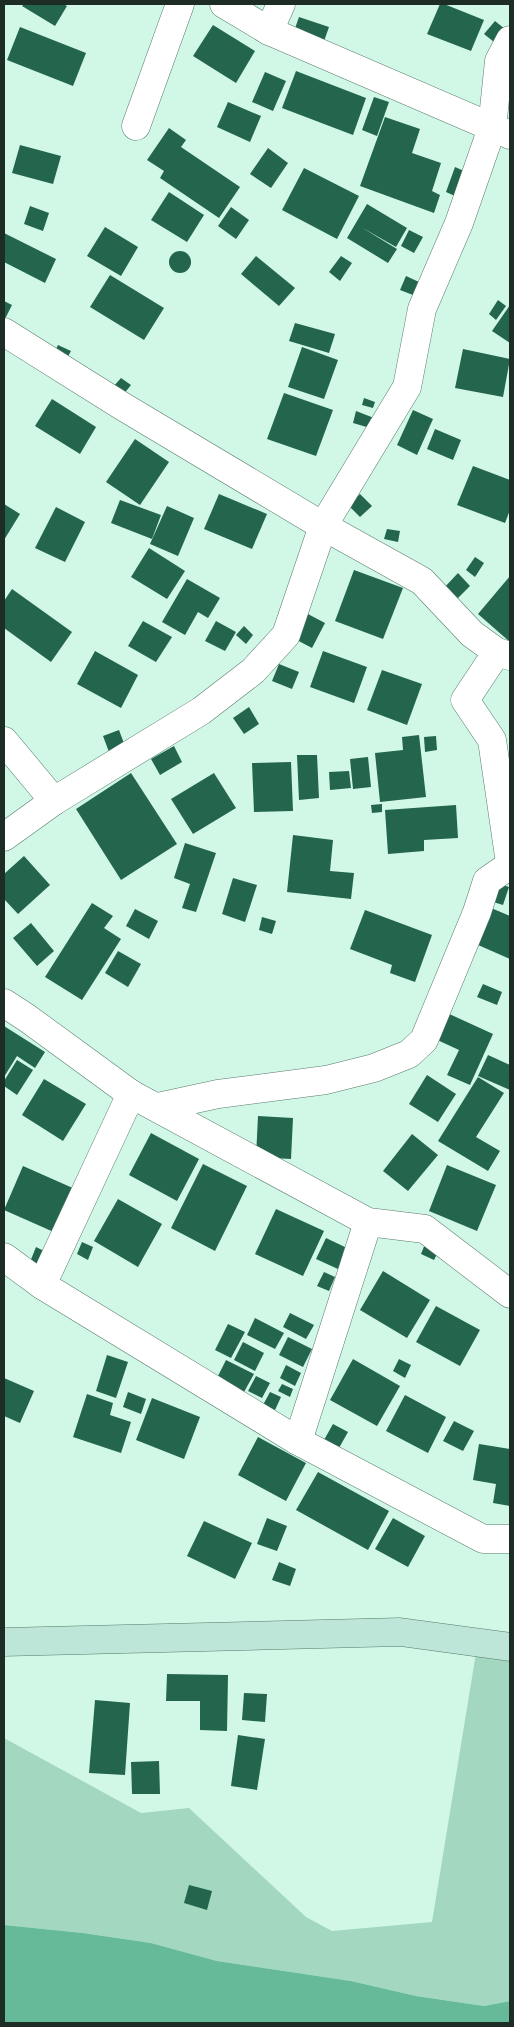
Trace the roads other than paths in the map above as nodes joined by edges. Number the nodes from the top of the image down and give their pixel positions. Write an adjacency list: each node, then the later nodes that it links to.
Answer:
1 (180, 4): 6 (street)
2 (224, 4): 4 (street)
3 (282, 4): 4 (street)
4 (269, 31): 7 (street)
5 (510, 40): 7 (street)
6 (136, 126)
7 (501, 131): 9 (street)
8 (4, 332): 9 (street)
9 (323, 526): 10 (street); 12 (street)
10 (504, 654): 14 (street)
11 (4, 741): 12 (street)
12 (54, 801): 13 (street)
13 (4, 837)
14 (510, 864): 17 (street)
15 (4, 1003): 16 (street)
16 (131, 1094): 17 (street); 20 (street)
17 (158, 1107): 18 (street)
18 (368, 1222): 21 (street); 22 (street)
19 (4, 1257): 20 (street)
20 (42, 1285): 22 (street)
21 (510, 1294)
22 (298, 1441): 23 (street)
23 (510, 1539)
24 (4, 1642): 25 (street)
25 (510, 1647)

